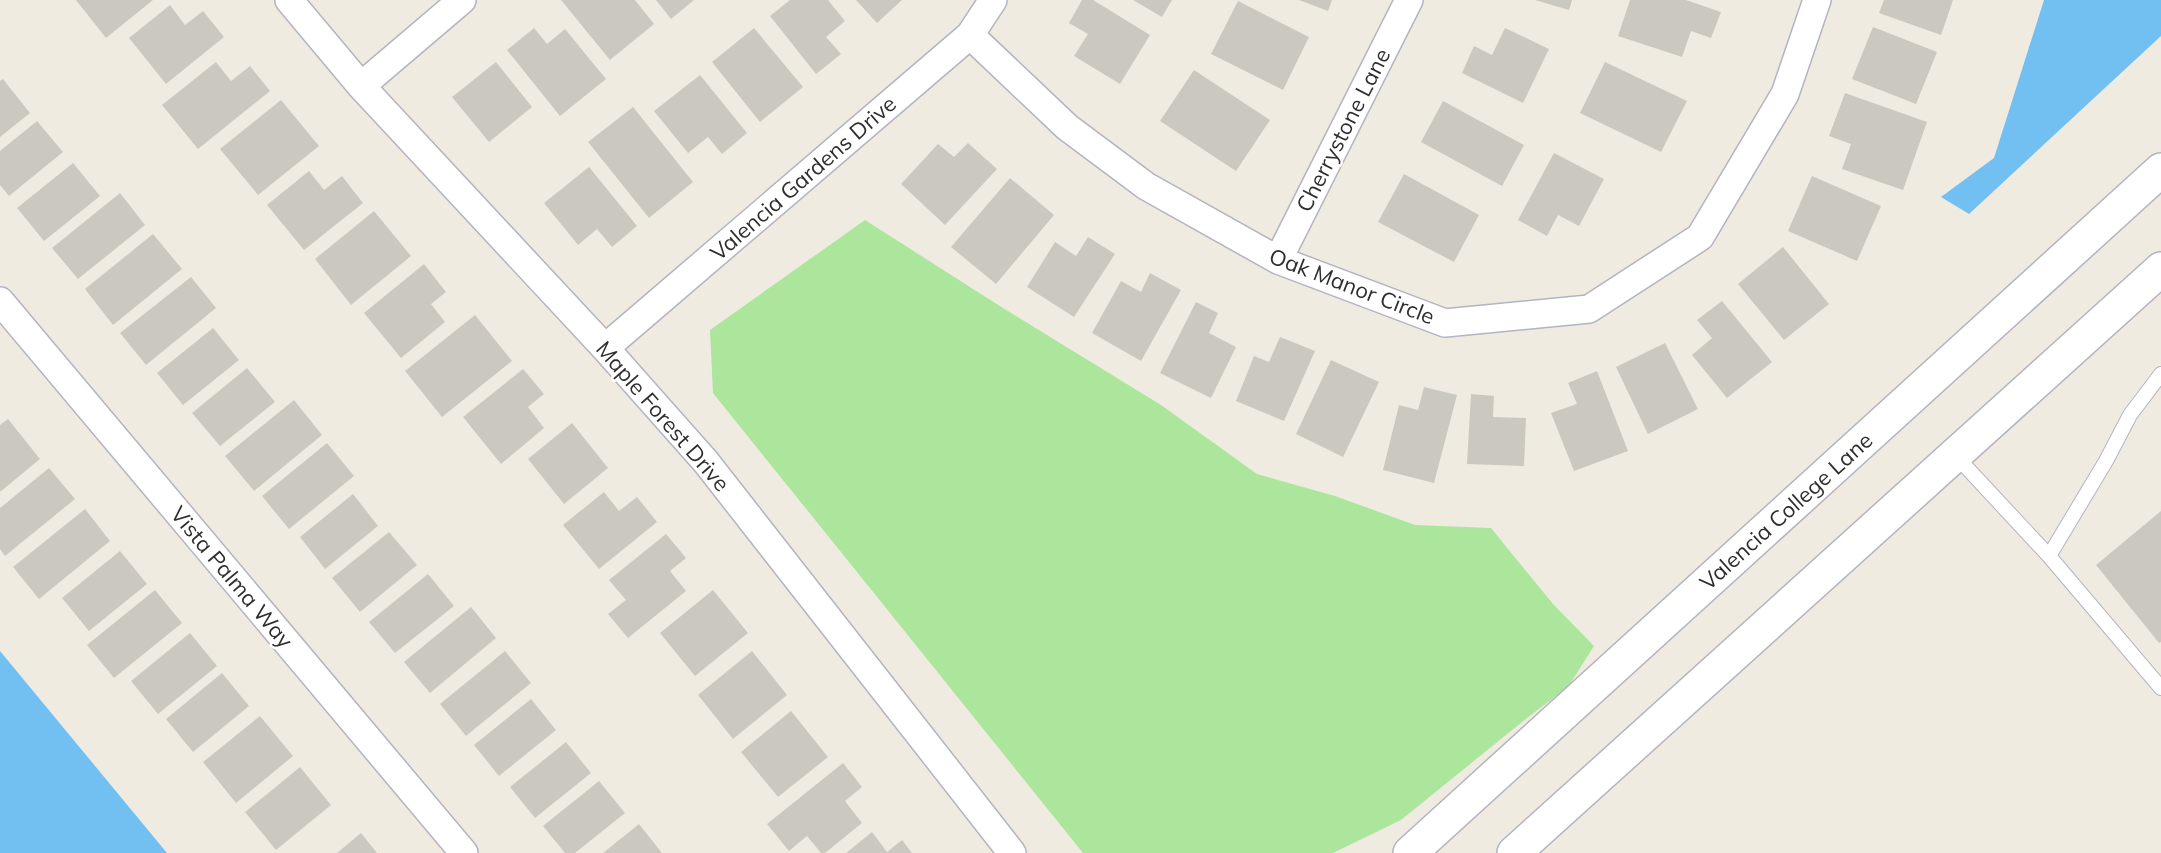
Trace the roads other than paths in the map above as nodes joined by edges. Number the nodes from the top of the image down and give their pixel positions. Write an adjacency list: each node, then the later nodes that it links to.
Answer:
1 (289, 0): 7 (street, Maple Forest Drive)
2 (462, 0): 7 (street)
3 (993, 0): 6 (street, Valencia Gardens Drive)
4 (1409, 0): 9 (street, Cherrystone Lane)
5 (1817, 0): 9 (street, Oak Manor Circle)
6 (969, 35): 9 (street, Oak Manor Circle); 12 (street, Valencia Gardens Drive)
7 (361, 86): 12 (street, Maple Forest Drive)
8 (2161, 170): 19 (street, Valencia College Lane)
9 (1278, 260)
10 (2161, 269): 14 (street)
11 (0, 301): 17 (street, Vista Palma Way)
12 (605, 348): 18 (street, Maple Forest Drive)
13 (2161, 374): 15 (lane)
14 (1955, 455): 15 (lane); 20 (street)
15 (2049, 556): 16 (lane)
16 (2161, 688)
17 (464, 853)
18 (1012, 853)
19 (1410, 853)
20 (1514, 853)

